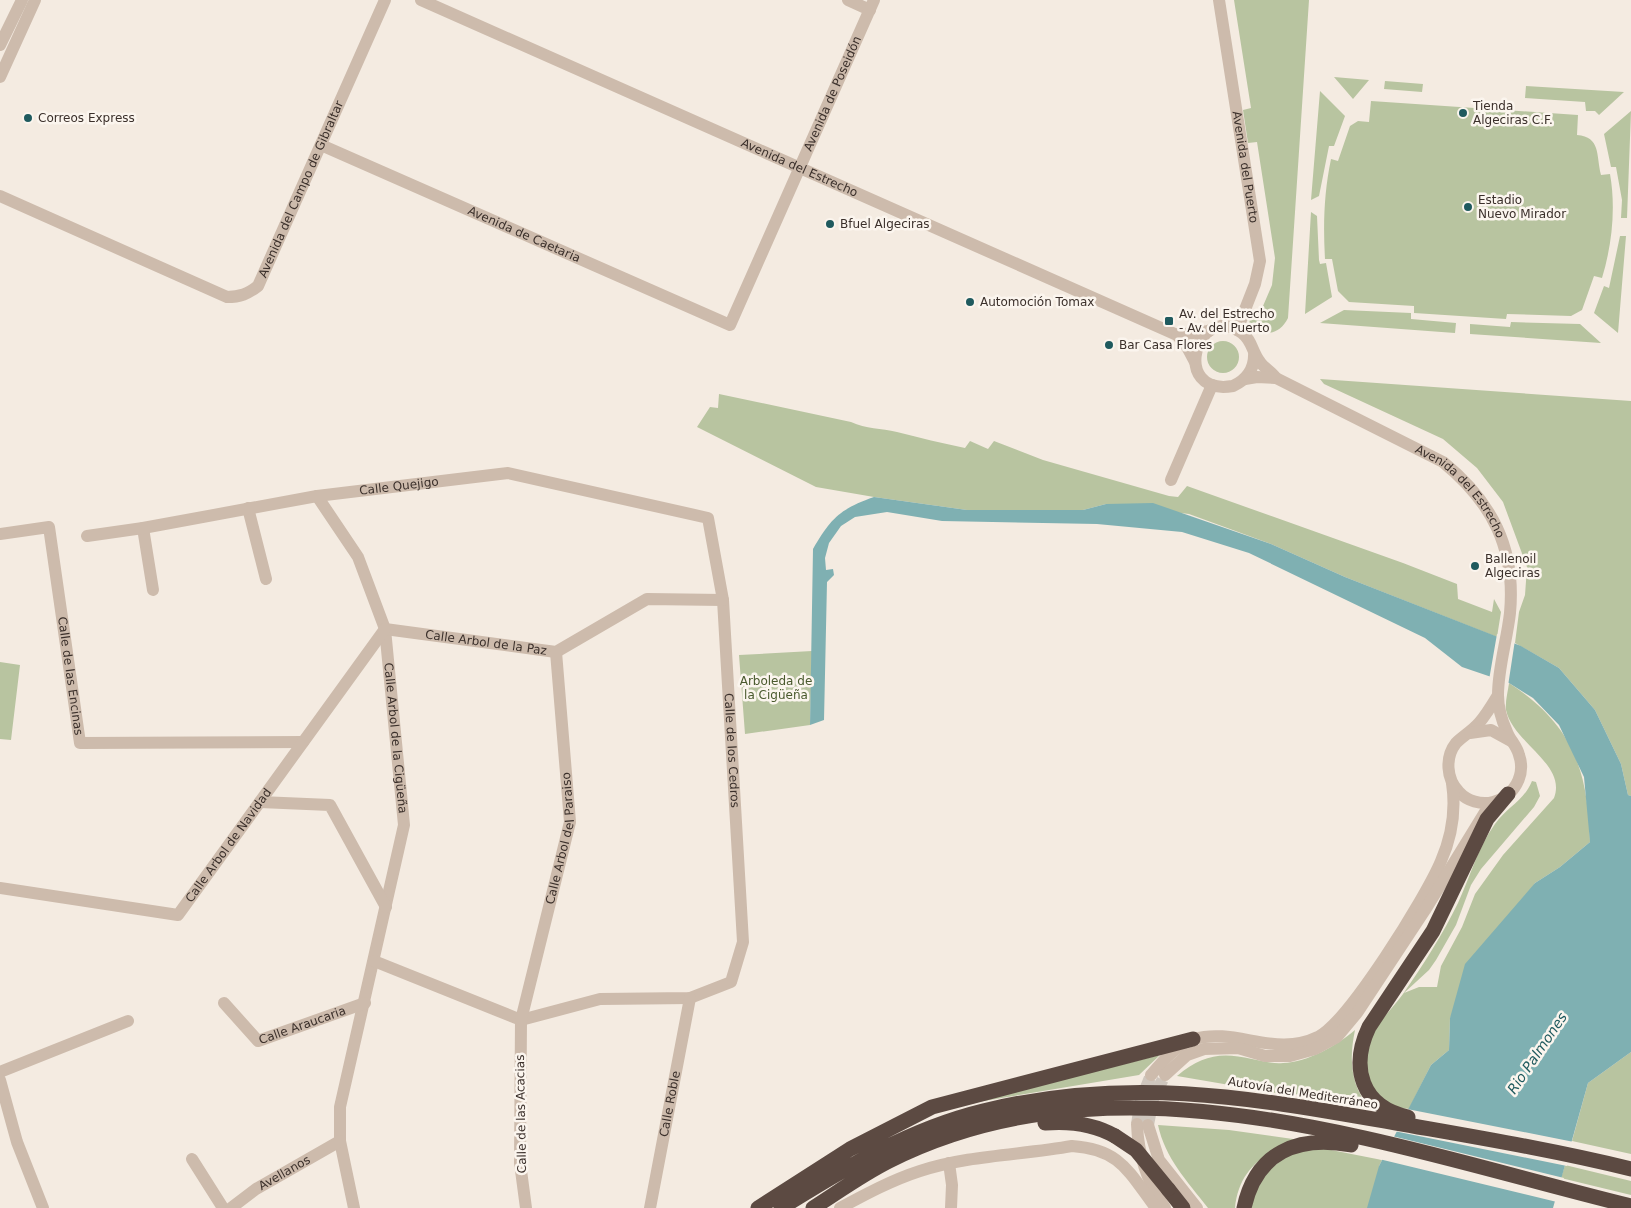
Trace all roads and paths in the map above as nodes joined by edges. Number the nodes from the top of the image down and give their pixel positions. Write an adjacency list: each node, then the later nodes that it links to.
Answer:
1 (22, 0): 8 (street)
2 (35, 0): 9 (street)
3 (385, 0): 10 (street, Avenida del Campo de Gibraltar)
4 (421, 0): 11 (street, Avenida del Estrecho)
5 (848, 0): 7 (street)
6 (1219, 0): 14 (street, Avenida del Puerto)
7 (872, 5): 11 (street, Avenida de Poseidón)
8 (0, 45)
9 (0, 77)
10 (321, 145): 12 (street, Avenida del Campo de Gibraltar); 13 (street, Avenida de Caetaria)
11 (799, 169): 13 (street, Avenida de Poseidón); 16 (street, Avenida del Estrecho)
12 (0, 196)
13 (730, 325)
14 (1237, 330): 15 (street); 17 (street)
15 (1209, 331): 16 (street); 18 (street)
16 (1177, 335): 18 (street, Avenida del Estrecho)
17 (1254, 352): 19 (street); 20 (street)
18 (1195, 362): 21 (street)
19 (1276, 378): 20 (street); 34 (street, Avenida del Estrecho)
20 (1246, 379): 21 (street)
21 (1212, 385): 22 (street)
22 (1170, 480)
23 (317, 496): 24 (street, Calle Quejigo); 25 (street, Calle Quejigo); 32 (street, Calle Arbol de la Cigüeña)
24 (248, 508): 26 (street, Calle Quejigo); 29 (street)
25 (708, 518): 31 (street, Calle de los Cedros)
26 (143, 528): 28 (street, Calle Quejigo); 30 (street)
27 (0, 534): 36 (street, Calle de las Encinas)
28 (87, 536)
29 (266, 579)
30 (152, 590)
31 (723, 600): 33 (street, Calle Arbol de la Paz); 45 (street, Calle de los Cedros)
32 (385, 629): 33 (street, Calle Arbol de la Paz); 36 (street, Calle Arbol de Navidad); 43 (street, Calle Arbol de la Cigüeña)
33 (556, 652): 48 (street, Calle Arbol del Paraiso)
34 (1498, 695): 35 (street, Avenida del Estrecho); 37 (street, Avenida del Estrecho)
35 (1468, 734): 37 (street); 38 (street, Avenida del Estrecho)
36 (303, 742): 40 (street, Calle Arbol de Navidad)
37 (1512, 742): 39 (street, Avenida del Estrecho)
38 (1452, 783): 41 (street); 50 (street, Avenida del Estrecho)
39 (1508, 794): 41 (street); 55 (highway)
40 (260, 802): 42 (street, Calle Arbol de Navidad); 43 (street)
41 (1494, 802): 53 (street)
42 (0, 888)
43 (386, 907): 44 (street, Calle Arbol de la Cigüeña)
44 (374, 961): 47 (street, Calle Arbol de la Cigüeña); 48 (street)
45 (690, 998): 48 (street); 68 (street, Calle Roble)
46 (224, 1003): 47 (street, Calle Araucaria)
47 (365, 1003): 57 (street, Calle Arbol de la Cigüeña)
48 (521, 1020): 67 (street, Calle de las Acacias)
49 (128, 1021): 51 (street)
50 (1193, 1039): 52 (street); 69 (highway)
51 (0, 1072)
52 (1151, 1075)
53 (1164, 1075)
54 (0, 1080): 63 (street)
55 (1381, 1114): 61 (highway, Autovía del Mediterráneo); 70 (highway, Autovía del Mediterráneo)
56 (988, 1125): 58 (highway); 71 (highway); 76 (highway, bridge)
57 (340, 1141): 65 (street, Avellanos); 66 (street, Calle Arbol de la Cigüeña)
58 (1376, 1141): 62 (highway); 78 (highway)
59 (192, 1159): 64 (street)
60 (949, 1163): 72 (street); 73 (street); 74 (street)
61 (1631, 1169)
62 (1631, 1206)
63 (43, 1208)
64 (223, 1208)
65 (231, 1208)
66 (354, 1208)
67 (526, 1208)
68 (650, 1208)
69 (758, 1208)
70 (781, 1208)
71 (813, 1208)
72 (840, 1208)
73 (951, 1208)
74 (1156, 1208)
75 (1165, 1208): 77 (street)
76 (1183, 1208)
77 (1197, 1208)
78 (1244, 1208)

